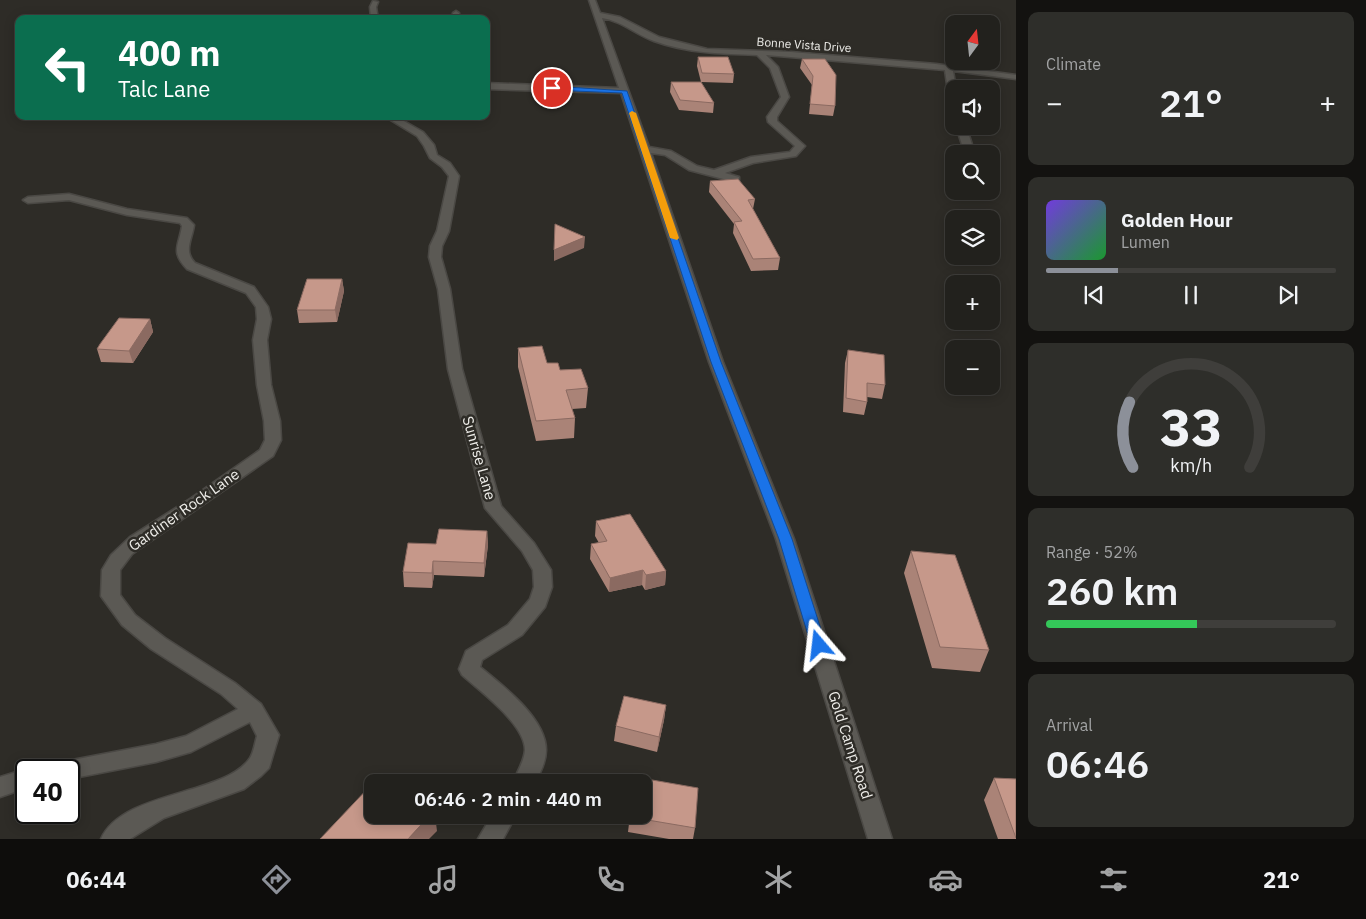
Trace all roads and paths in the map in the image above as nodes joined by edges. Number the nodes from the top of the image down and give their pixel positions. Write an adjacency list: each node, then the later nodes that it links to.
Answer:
1 (375, 2): 3 (street)
2 (594, 7): 4 (street, Bonne Vista Drive); 9 (street, Gold Camp Road)
3 (374, 15)
4 (759, 53): 5 (street, Bonne Vista Drive); 12 (street)
5 (945, 68)
6 (964, 70): 7 (street, Bonne Vista Drive)
7 (1016, 77)
8 (490, 86): 9 (street)
9 (624, 91): 11 (street, Gold Camp Road)
10 (396, 120): 17 (street, Sunrise Lane)
11 (643, 149): 12 (street); 23 (street, Gold Camp Road)
12 (713, 174): 13 (street)
13 (735, 179)
14 (28, 200): 15 (street, Gardiner Rock Lane)
15 (254, 710): 16 (street); 21 (street, Gardiner Rock Lane)
16 (80, 768)
17 (529, 774)
18 (15, 782): 19 (street)
19 (0, 787)
20 (499, 824): 22 (street)
21 (113, 839)
22 (490, 839)
23 (880, 839)

